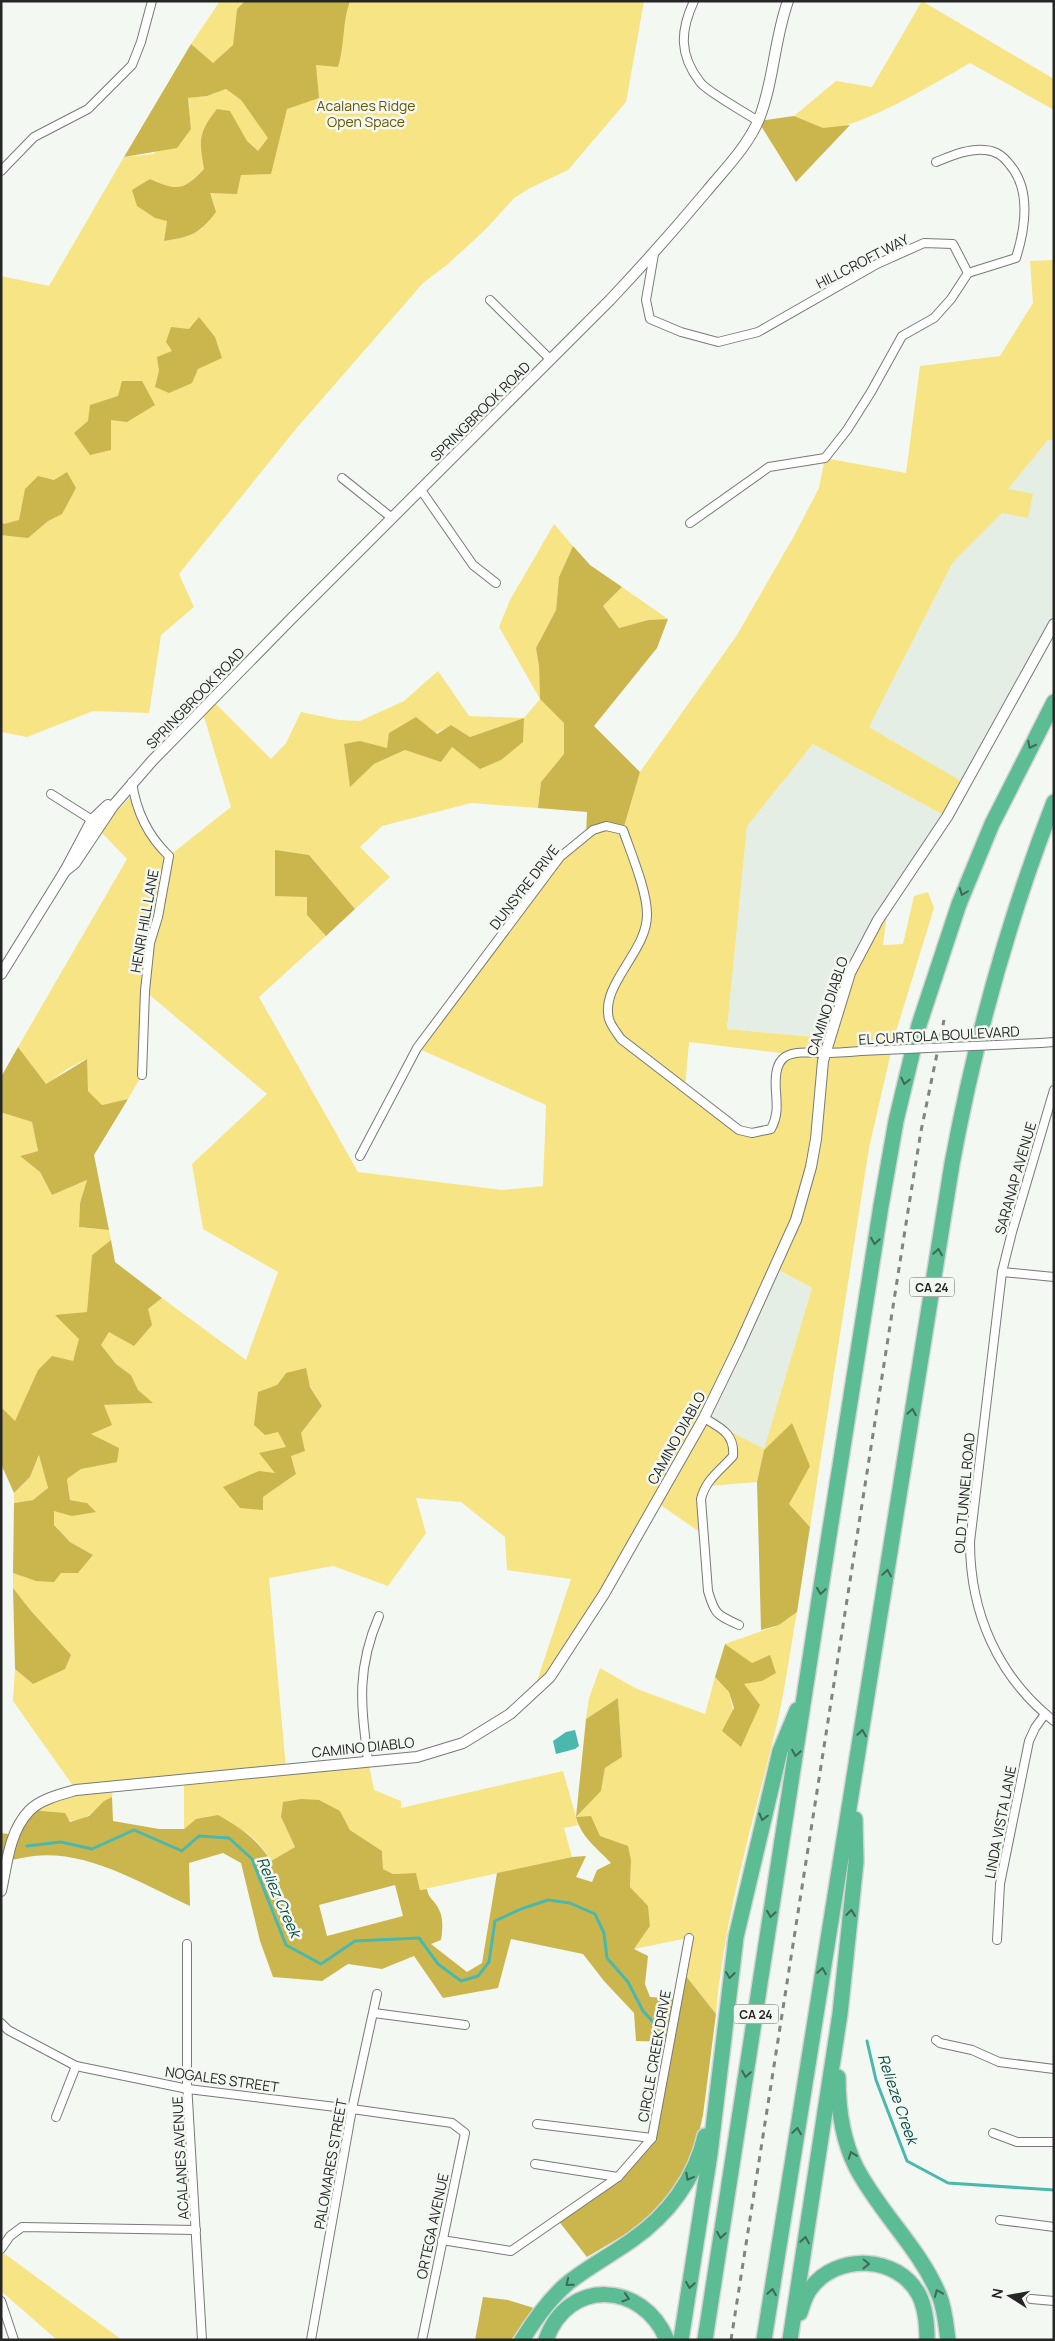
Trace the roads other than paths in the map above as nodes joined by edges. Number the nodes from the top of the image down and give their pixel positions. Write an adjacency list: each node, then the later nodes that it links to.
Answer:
1 (152, 1): 6 (street)
2 (694, 1): 4 (street)
3 (788, 1): 4 (street, SPRINGBROOK ROAD)
4 (758, 121): 7 (street, SPRINGBROOK ROAD)
5 (936, 162): 8 (street)
6 (1, 171)
7 (654, 254): 8 (street, HILLCROFT WAY); 10 (street, SPRINGBROOK ROAD)
8 (968, 273): 14 (street)
9 (490, 300): 10 (street)
10 (550, 359): 12 (street, SPRINGBROOK ROAD)
11 (342, 478): 13 (street)
12 (421, 490): 13 (street, SPRINGBROOK ROAD); 15 (street)
13 (392, 518): 18 (street, SPRINGBROOK ROAD)
14 (690, 523)
15 (496, 583)
16 (1054, 624): 26 (street, CAMINO DIABLO)
17 (1054, 702): 35 (highway, CA 24, one-way to 35)
18 (132, 782): 20 (street, SPRINGBROOK ROAD); 27 (street, HENRI HILL LANE)
19 (51, 794): 22 (street)
20 (121, 796): 22 (street, SPRINGBROOK ROAD); 23 (street, SPRINGBROOK ROAD)
21 (1054, 802): 39 (highway, CA 24, one-way to 21)
22 (92, 820): 23 (street, SPRINGBROOK ROAD)
23 (65, 871): 24 (street, SPRINGBROOK ROAD)
24 (1, 974)
25 (1054, 1042): 26 (street, EL CURTOLA BOULEVARD, bridge)
26 (825, 1053): 29 (street, DUNSYRE DRIVE); 32 (street, CAMINO DIABLO)
27 (142, 1075)
28 (1054, 1090): 30 (street, SARANAP AVENUE)
29 (360, 1156)
30 (1002, 1272): 31 (street); 36 (street, OLD TUNNEL ROAD)
31 (1054, 1277)
32 (704, 1418): 34 (street); 38 (street, CAMINO DIABLO)
33 (379, 1616): 38 (street)
34 (738, 1626)
35 (806, 1688): 52 (highway, one-way to 52); 79 (highway, CA 24, one-way to 79)
36 (1045, 1714): 37 (street, OLD TUNNEL ROAD); 42 (street, LINDA VISTA LANE)
37 (1054, 1721)
38 (368, 1761): 40 (street, CAMINO DIABLO)
39 (854, 1781): 46 (highway, one-way to 39); 80 (highway, CA 24, one-way to 39)
40 (1, 1891)
41 (688, 1938): 59 (street, CIRCLE CREEK DRIVE)
42 (997, 1940)
43 (187, 1944): 53 (street, ACALANES AVENUE)
44 (377, 1994): 45 (street, PALOMARES STREET)
45 (374, 2013): 48 (street); 54 (street, PALOMARES STREET)
46 (840, 2014): 81 (highway, one-way to 46); 84 (highway, one-way to 46)
47 (1, 2023): 50 (street, NOGALES STREET)
48 (465, 2025)
49 (936, 2040): 51 (street)
50 (76, 2066): 53 (street, NOGALES STREET); 55 (street)
51 (1054, 2069)
52 (718, 2081): 75 (highway, one-way to 75); 78 (highway, one-way to 78)
53 (188, 2089): 54 (street, NOGALES STREET); 65 (street, ACALANES AVENUE)
54 (352, 2109): 56 (street, NOGALES STREET); 73 (street, PALOMARES STREET)
55 (56, 2117)
56 (452, 2123): 66 (street, ORTEGA AVENUE)
57 (537, 2124): 59 (street)
58 (993, 2133): 60 (street)
59 (652, 2138): 62 (street, CIRCLE CREEK DRIVE)
60 (1054, 2142)
61 (535, 2164): 62 (street)
62 (618, 2177): 66 (street, CIRCLE CREEK DRIVE)
63 (1000, 2220): 64 (street)
64 (1054, 2227)
65 (196, 2230): 67 (street); 72 (street, ACALANES AVENUE)
66 (442, 2240): 74 (street, ORTEGA AVENUE)
67 (3, 2244)
68 (1031, 2299): 70 (street)
69 (1, 2301): 71 (street)
70 (1054, 2301)
71 (14, 2340)
72 (202, 2340)
73 (311, 2340)
74 (422, 2340)
75 (522, 2340)
76 (546, 2340): 77 (highway, one-way to 77)
77 (668, 2340)
78 (681, 2340)
79 (705, 2340)
80 (764, 2340)
81 (790, 2340)
82 (794, 2340): 83 (highway, one-way to 83)
83 (927, 2340)
84 (948, 2340)

